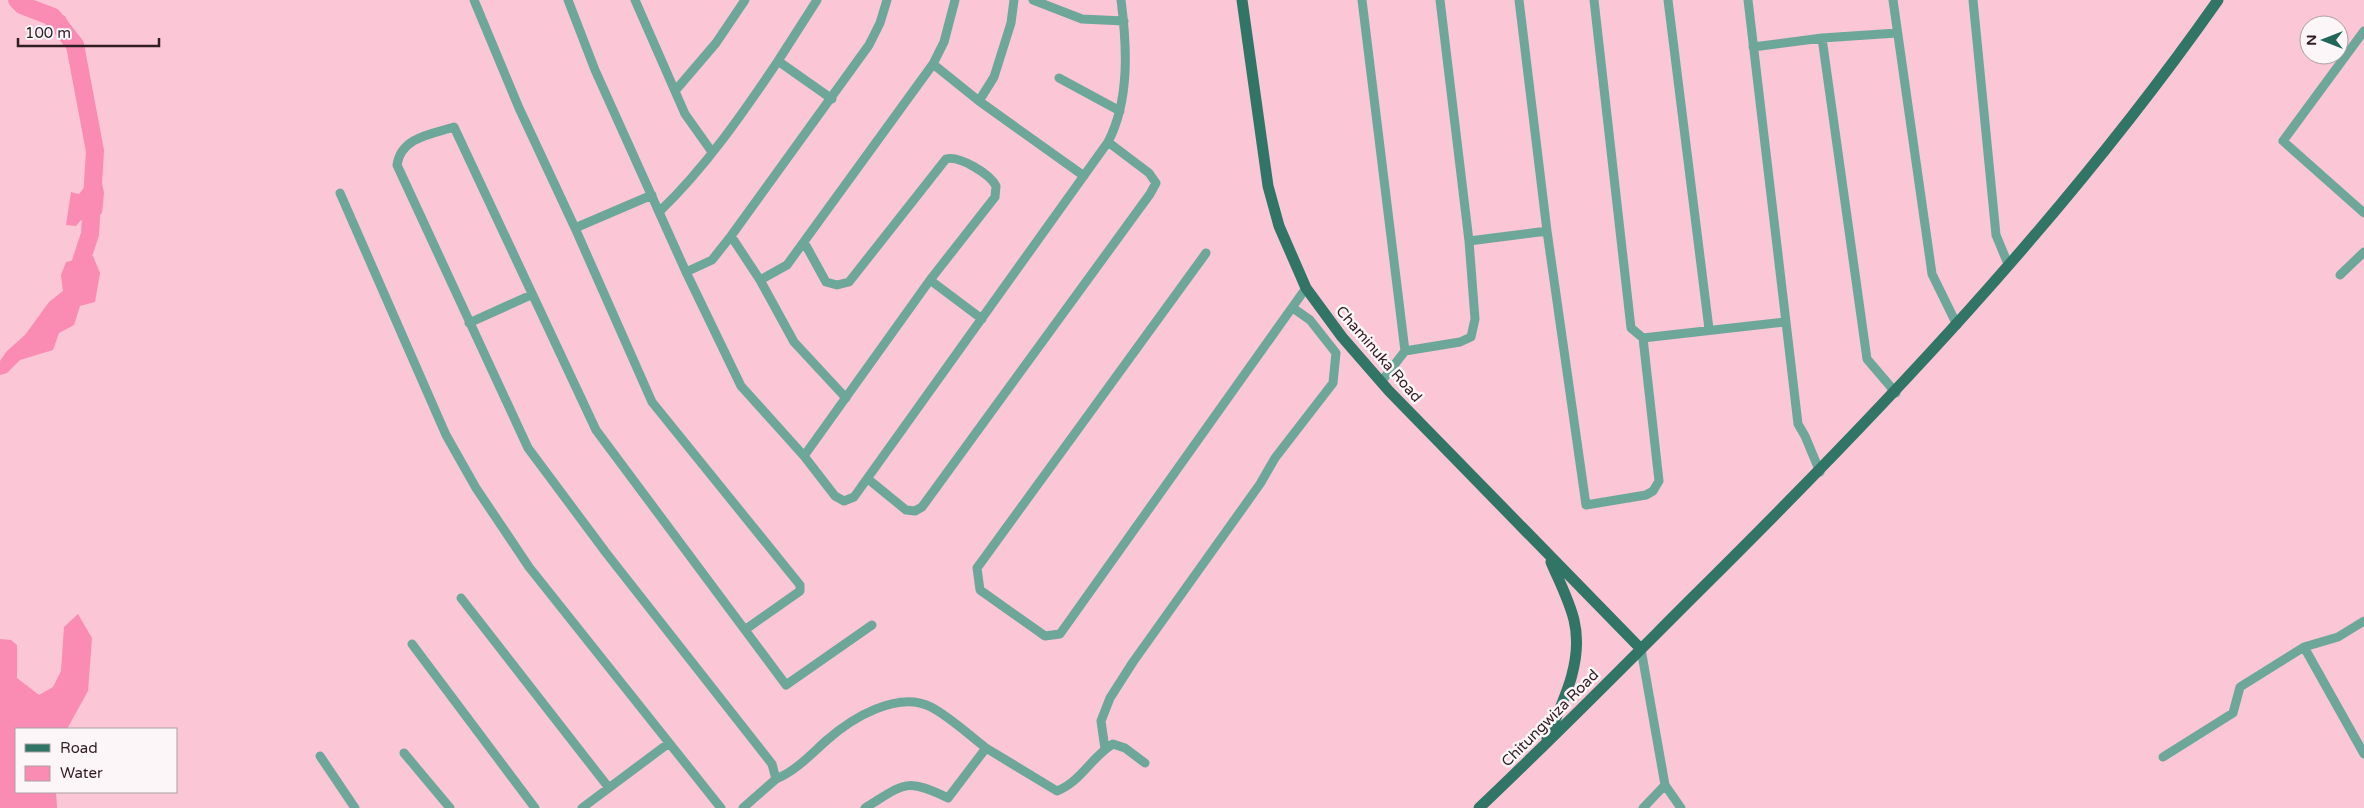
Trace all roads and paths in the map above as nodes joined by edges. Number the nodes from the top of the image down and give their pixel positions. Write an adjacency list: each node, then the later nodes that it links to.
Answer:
1 (474, 0): 40 (street)
2 (568, 0): 37 (street)
3 (635, 0): 29 (street)
4 (746, 0): 29 (street)
5 (817, 0): 26 (street)
6 (887, 0): 30 (street)
7 (955, 0): 27 (street)
8 (1014, 0): 31 (street)
9 (1033, 0): 21 (street)
10 (1121, 0): 21 (street)
11 (1242, 0): 52 (main road, Chaminuka Road)
12 (1362, 0): 61 (street)
13 (1440, 0): 43 (street)
14 (1519, 0): 41 (street)
15 (1594, 0): 60 (street)
16 (1668, 0): 59 (street)
17 (1748, 0): 25 (street)
18 (1893, 0): 23 (street)
19 (1973, 0): 47 (street)
20 (2218, 0): 47 (main road, Chitungwiza Road)
21 (1124, 21): 32 (street)
22 (2364, 31): 39 (street)
23 (1897, 33): 24 (street); 58 (street)
24 (1822, 38): 25 (street); 63 (street)
25 (1753, 47): 56 (street)
26 (778, 61): 30 (street); 34 (street)
27 (933, 64): 31 (street); 44 (street)
28 (1059, 78): 32 (street)
29 (676, 91): 34 (street)
30 (832, 99): 42 (street)
31 (978, 101): 35 (street)
32 (1120, 111): 33 (street)
33 (1108, 142): 35 (street); 67 (street)
34 (712, 152): 38 (street)
35 (1084, 176): 55 (street)
36 (340, 193): 78 (street)
37 (652, 195): 38 (street); 40 (street)
38 (660, 211): 48 (street)
39 (2364, 213)
40 (575, 228): 72 (street)
41 (1547, 231): 43 (street); 60 (street)
42 (731, 236): 48 (street); 50 (street)
43 (1469, 241): 61 (street)
44 (804, 242): 50 (street); 51 (street)
45 (2364, 252): 49 (street)
46 (1206, 253): 54 (street)
47 (2008, 264): 58 (main road, Chitungwiza Road)
48 (686, 272): 65 (street)
49 (2340, 275)
50 (760, 280): 64 (street)
51 (930, 280): 55 (street); 64 (street)
52 (1306, 288): 54 (street); 62 (main road, Chaminuka Road)
53 (531, 295): 57 (street); 57 (street); 72 (street)
54 (1292, 308): 81 (street)
55 (982, 319): 67 (street)
56 (1785, 322): 59 (street); 66 (street)
57 (469, 323): 87 (street)
58 (1957, 325): 63 (main road, Chitungwiza Road)
59 (1709, 329): 60 (street)
60 (1643, 338)
61 (1405, 350): 62 (street)
62 (1381, 382): 68 (main road, Chaminuka Road)
63 (1896, 393): 66 (main road, Chitungwiza Road)
64 (846, 398): 65 (street)
65 (804, 456): 67 (street)
66 (1820, 472): 75 (main road, Chitungwiza Road)
67 (868, 479)
68 (1548, 556): 75 (main road, Chaminuka Road); 79 (main road)
69 (461, 598): 89 (street)
70 (2364, 621): 74 (street)
71 (872, 625): 72 (street)
72 (746, 629)
73 (412, 644): 92 (street)
74 (2304, 647): 77 (street); 85 (street)
75 (1641, 649): 79 (main road, Chitungwiza Road); 88 (street)
76 (2364, 731): 77 (street)
77 (2355, 736): 83 (street)
78 (669, 743): 89 (street); 94 (street)
79 (1543, 747): 97 (main road, Chitungwiza Road)
80 (986, 748): 81 (street); 87 (street); 96 (street)
81 (1105, 748): 86 (street)
82 (404, 753): 91 (street)
83 (2364, 754)
84 (320, 756): 90 (street)
85 (2163, 757)
86 (1145, 763)
87 (776, 779): 95 (street)
88 (1665, 785): 98 (street); 99 (street)
89 (610, 788): 93 (street)
90 (355, 808)
91 (450, 808)
92 (534, 808)
93 (582, 808)
94 (721, 808)
95 (743, 808)
96 (865, 808)
97 (1479, 808)
98 (1643, 808)
99 (1681, 808)

